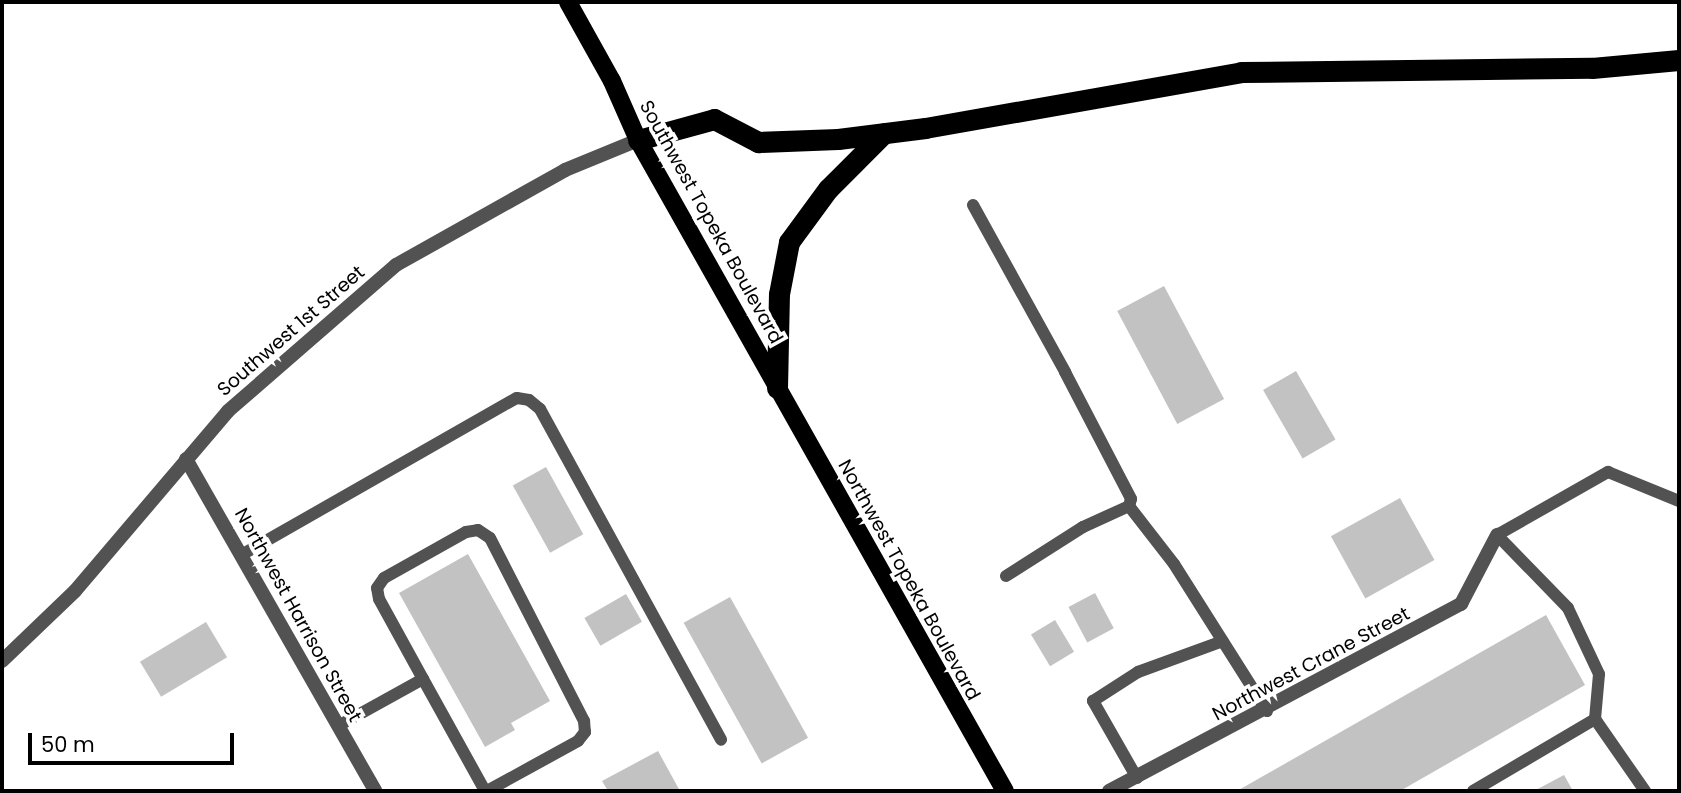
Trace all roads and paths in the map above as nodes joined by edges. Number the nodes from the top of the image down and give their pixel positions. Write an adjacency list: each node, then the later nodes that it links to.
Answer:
1 (568, 2): 4 (main road, Southwest Topeka Boulevard)
2 (1679, 60): 3 (highway)
3 (884, 133): 4 (highway); 6 (highway)
4 (638, 140): 6 (main road, Southwest Topeka Boulevard); 7 (street, Southwest 1st Street)
5 (973, 205): 9 (lane)
6 (778, 388): 24 (main road, Northwest Topeka Boulevard)
7 (186, 459): 11 (street, Northwest Harrison Street); 14 (street, Southwest 1st Street)
8 (1679, 501): 10 (lane)
9 (1129, 506): 12 (lane); 13 (lane)
10 (1496, 535): 16 (street, Northwest Crane Street); 17 (lane)
11 (243, 554): 18 (street, Northwest Harrison Street); 19 (lane)
12 (1006, 576)
13 (1223, 641): 16 (lane); 20 (lane)
14 (2, 661)
15 (423, 678): 18 (lane); 23 (lane); 23 (lane)
16 (1267, 711): 20 (street, Northwest Crane Street)
17 (1595, 719): 25 (lane); 26 (lane)
18 (338, 726): 22 (street, Northwest Harrison Street)
19 (721, 740)
20 (1137, 778): 21 (street, Northwest Crane Street)
21 (1117, 789)
22 (375, 791)
23 (486, 791)
24 (1005, 791)
25 (1473, 791)
26 (1645, 791)

